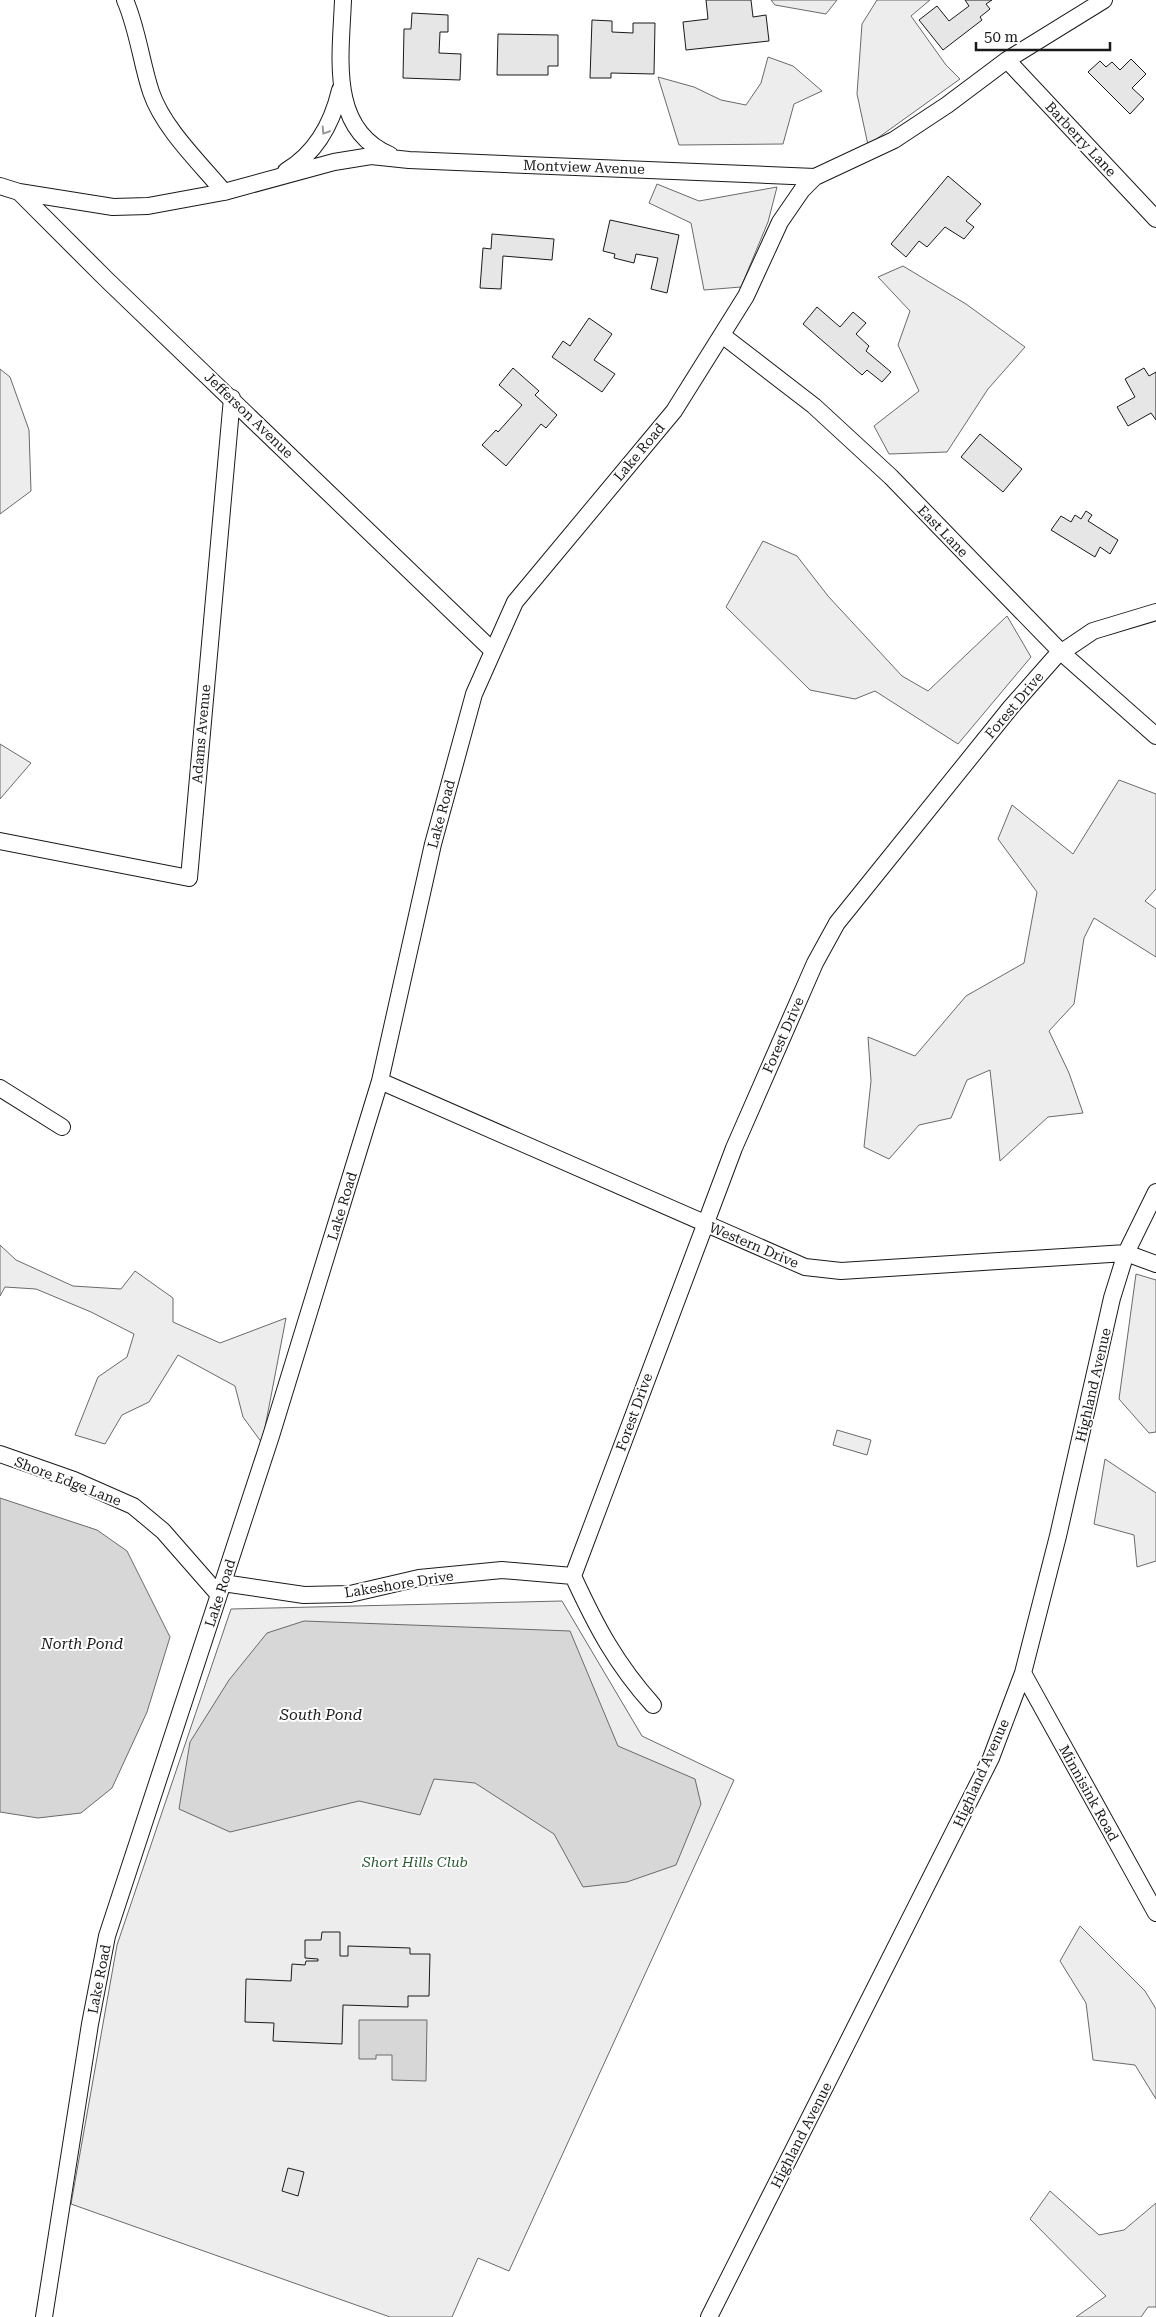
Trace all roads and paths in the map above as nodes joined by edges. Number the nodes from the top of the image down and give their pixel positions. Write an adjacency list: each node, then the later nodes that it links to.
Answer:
1 (125, 0): 11 (street)
2 (343, 0): 5 (street)
3 (1104, 0): 4 (street, Montview Avenue)
4 (1007, 60): 8 (street, Montview Avenue); 12 (street, Barberry Lane)
5 (342, 86): 6 (street); 7 (street, one-way to 7)
6 (409, 160): 7 (street, Montview Avenue); 8 (street, Montview Avenue)
7 (278, 176): 11 (street, Montview Avenue)
8 (815, 177): 13 (street, Lake Road)
9 (0, 186): 10 (street, Jefferson Avenue)
10 (19, 192): 11 (street, Montview Avenue); 14 (street, Jefferson Avenue)
11 (224, 192)
12 (1156, 218)
13 (722, 335): 16 (street, Lake Road); 17 (street, East Lane)
14 (232, 398): 16 (street, Jefferson Avenue); 19 (street, Adams Avenue)
15 (1156, 612): 17 (street, Forest Drive)
16 (494, 651): 20 (street, Lake Road)
17 (1061, 652): 18 (street, East Lane); 24 (street, Forest Drive)
18 (1156, 736)
19 (0, 841)
20 (380, 1080): 24 (street, Western Drive); 29 (street, Lake Road)
21 (0, 1088): 22 (street)
22 (62, 1127)
23 (1156, 1192): 25 (street, Highland Avenue)
24 (704, 1223): 25 (street, Western Drive); 28 (street, Forest Drive)
25 (1126, 1253): 26 (street, Western Drive); 30 (street, Highland Avenue)
26 (1156, 1264)
27 (0, 1454): 29 (street, Shore Edge Lane)
28 (573, 1576): 29 (street, Lakeshore Drive); 31 (street)
29 (221, 1589): 33 (street, Lake Road)
30 (1023, 1673): 32 (street, Minnisink Road); 34 (street, Highland Avenue)
31 (653, 1705)
32 (1156, 1913)
33 (44, 2317)
34 (709, 2317)

